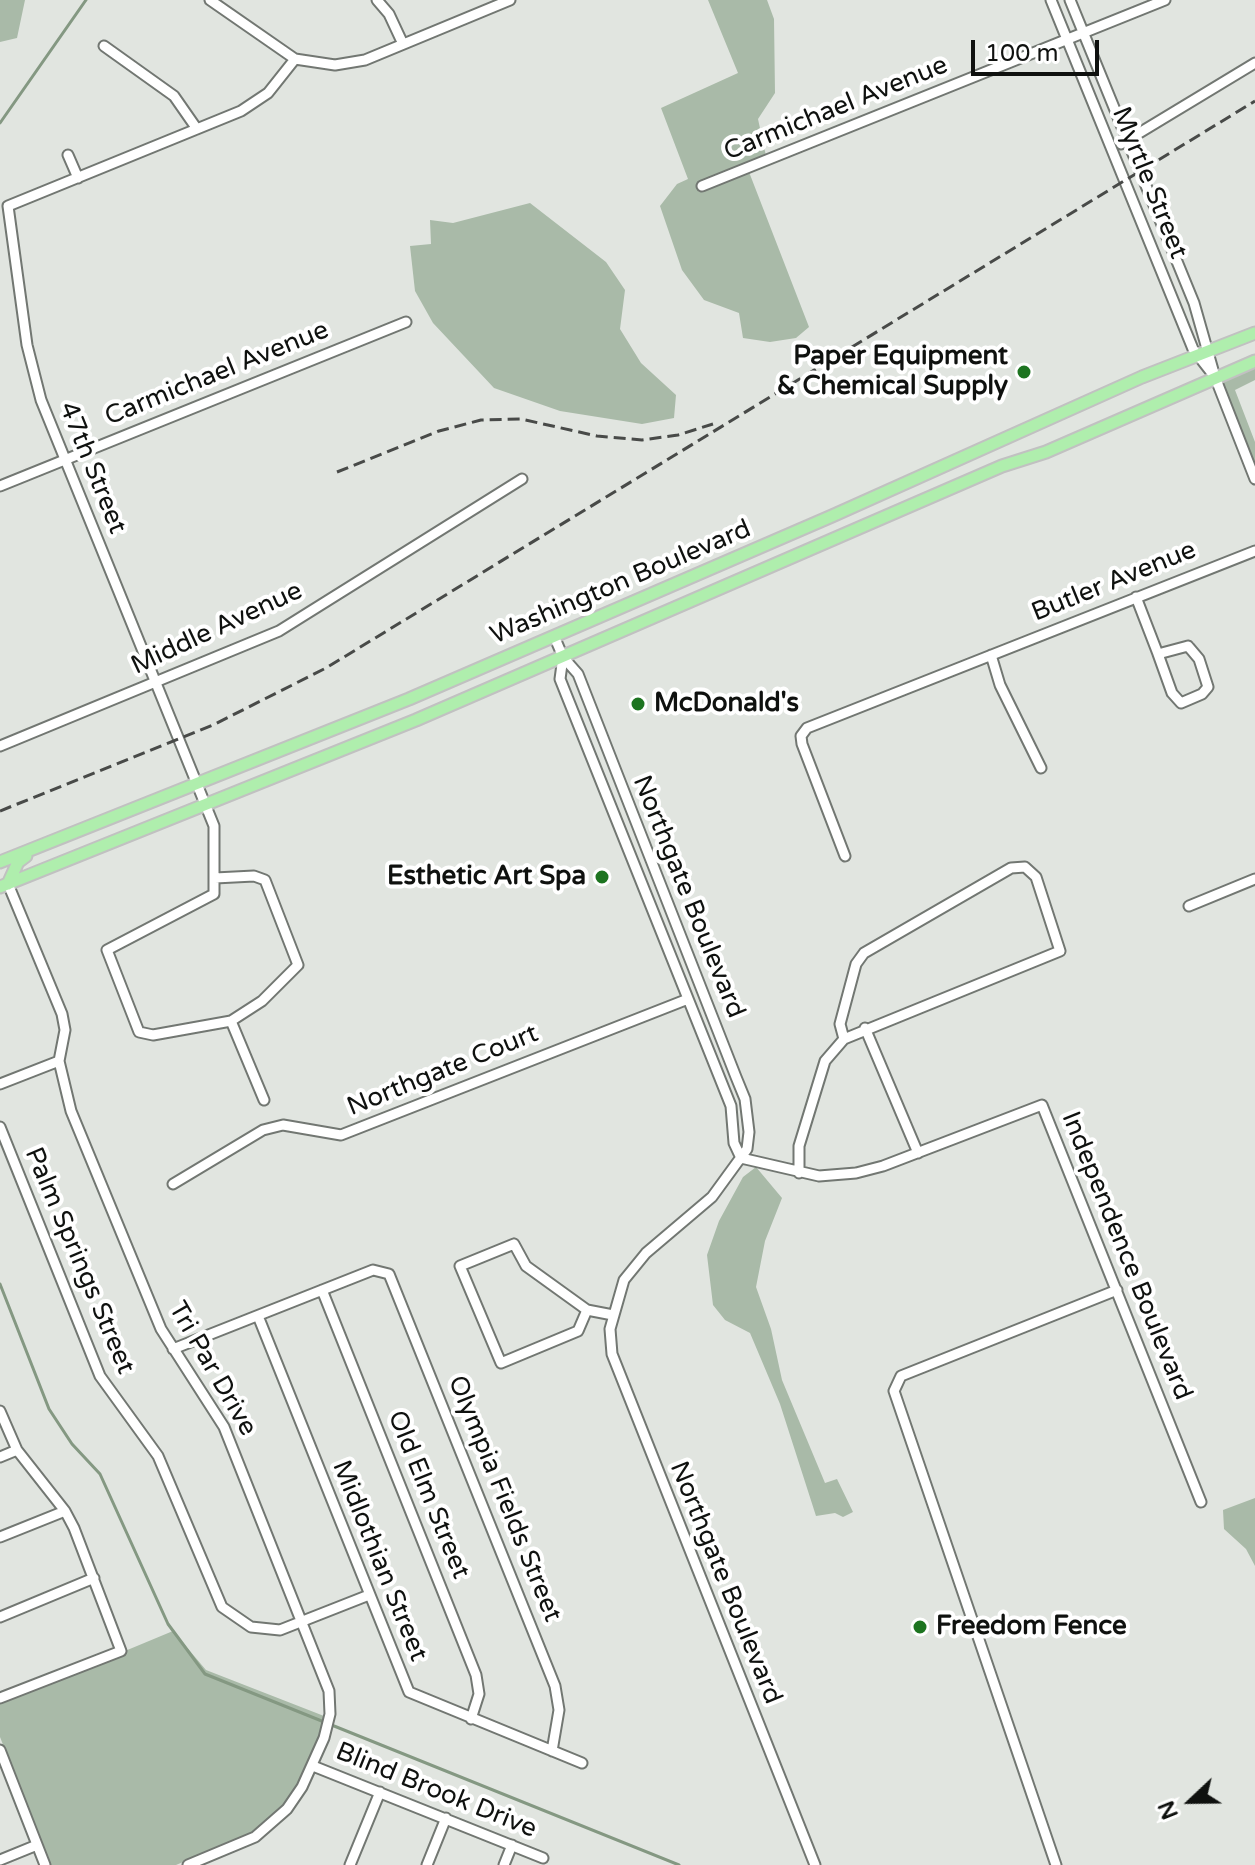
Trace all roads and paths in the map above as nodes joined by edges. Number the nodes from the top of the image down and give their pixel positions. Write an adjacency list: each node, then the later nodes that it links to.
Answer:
1 (210, 0): 12 (street)
2 (377, 0): 10 (street)
3 (510, 0): 7 (street)
4 (1051, 0): 9 (street, Myrtle Street)
5 (1070, 0): 8 (street, Myrtle Street)
6 (1165, 0): 8 (street, Carmichael Avenue)
7 (490, 4): 10 (street)
8 (1082, 33): 9 (street, Carmichael Avenue); 15 (street, Myrtle Street)
9 (1067, 39): 16 (street, Myrtle Street); 19 (street, Carmichael Avenue)
10 (403, 44): 12 (street)
11 (104, 46): 14 (street)
12 (295, 59): 14 (street)
13 (1255, 63): 15 (street)
14 (197, 129): 18 (street)
15 (1125, 141): 16 (street); 22 (street, Myrtle Street)
16 (1113, 148): 22 (street, Myrtle Street)
17 (68, 155): 18 (street)
18 (78, 178): 25 (street, 47th Street)
19 (702, 186)
20 (406, 322): 25 (street, Carmichael Avenue)
21 (1255, 333): 22 (main road, Washington Boulevard)
22 (1204, 355): 24 (street, Myrtle Street); 31 (main road, Washington Boulevard)
23 (1255, 361): 24 (main road, Washington Boulevard)
24 (1215, 377): 27 (street, Myrtle Street); 34 (main road, Washington Boulevard)
25 (64, 459): 28 (street, Carmichael Avenue); 35 (street, 47th Street)
26 (522, 479): 35 (street, Middle Avenue)
27 (1255, 479)
28 (0, 486)
29 (1255, 551): 30 (street, Butler Avenue)
30 (1136, 597): 32 (street); 33 (street, Butler Avenue)
31 (554, 636): 34 (street, Northgate Boulevard); 38 (main road, Washington Boulevard)
32 (1158, 654): 32 (street)
33 (991, 655): 37 (street); 41 (street, Butler Avenue)
34 (563, 657): 39 (main road, Washington Boulevard); 47 (street, Northgate Boulevard); 56 (street, Northgate Boulevard)
35 (155, 683): 36 (street, Middle Avenue); 38 (street, 47th Street)
36 (0, 746)
37 (1041, 768)
38 (196, 784): 39 (street, 47th Street); 40 (main road, Washington Boulevard)
39 (205, 805): 43 (street, 47th Street); 45 (main road, Washington Boulevard)
40 (118, 815): 42 (main road, Washington Boulevard); 45 (main road)
41 (845, 856)
42 (0, 862)
43 (215, 878): 48 (street); 48 (street)
44 (1255, 879): 46 (street)
45 (4, 885): 51 (street, Tri Par Drive)
46 (1189, 906)
47 (688, 999): 56 (street, Northgate Boulevard); 58 (street, Northgate Court)
48 (231, 1021): 53 (street)
49 (865, 1028): 50 (street); 50 (street); 55 (street)
50 (844, 1039): 57 (street)
51 (59, 1061): 52 (street); 64 (street, Tri Par Drive)
52 (0, 1084)
53 (264, 1100)
54 (0, 1127): 74 (street, Palm Springs Street)
55 (918, 1153): 57 (street, Independence Boulevard); 60 (street, Independence Boulevard)
56 (741, 1158): 57 (street, Independence Boulevard); 62 (street, Northgate Boulevard)
57 (799, 1173)
58 (173, 1184)
59 (322, 1290): 63 (street); 76 (street, Old Elm Street); 78 (street, Olympia Fields Street)
60 (1117, 1290): 68 (street, Independence Boulevard); 94 (street)
61 (587, 1310): 61 (street); 62 (street)
62 (613, 1315): 93 (street, Northgate Boulevard)
63 (258, 1316): 64 (street); 72 (street, Midlothian Street)
64 (173, 1349): 74 (street, Tri Par Drive)
65 (0, 1411): 66 (street)
66 (17, 1450): 67 (street); 69 (street)
67 (0, 1457)
68 (1201, 1502)
69 (65, 1511): 70 (street); 71 (street)
70 (0, 1537)
71 (94, 1578): 73 (street); 75 (street)
72 (369, 1595): 74 (street, Palm Springs Street); 76 (street, Midlothian Street)
73 (0, 1617)
74 (303, 1622): 80 (street, Tri Par Drive)
75 (0, 1698)
76 (471, 1719): 78 (street, Midlothian Street)
77 (0, 1750): 81 (street)
78 (552, 1751): 79 (street, Midlothian Street)
79 (582, 1763)
80 (313, 1766): 82 (street, Blind Brook Drive); 89 (street, Tri Par Drive)
81 (5, 1778): 84 (street)
82 (380, 1792): 83 (street, Blind Brook Drive); 90 (street)
83 (446, 1818): 85 (street, Blind Brook Drive); 91 (street)
84 (37, 1845): 87 (street); 88 (street)
85 (512, 1845): 86 (street, Blind Brook Drive); 92 (street)
86 (543, 1858)
87 (0, 1860)
88 (45, 1865)
89 (188, 1865)
90 (350, 1865)
91 (427, 1865)
92 (504, 1865)
93 (815, 1865)
94 (1056, 1865)

